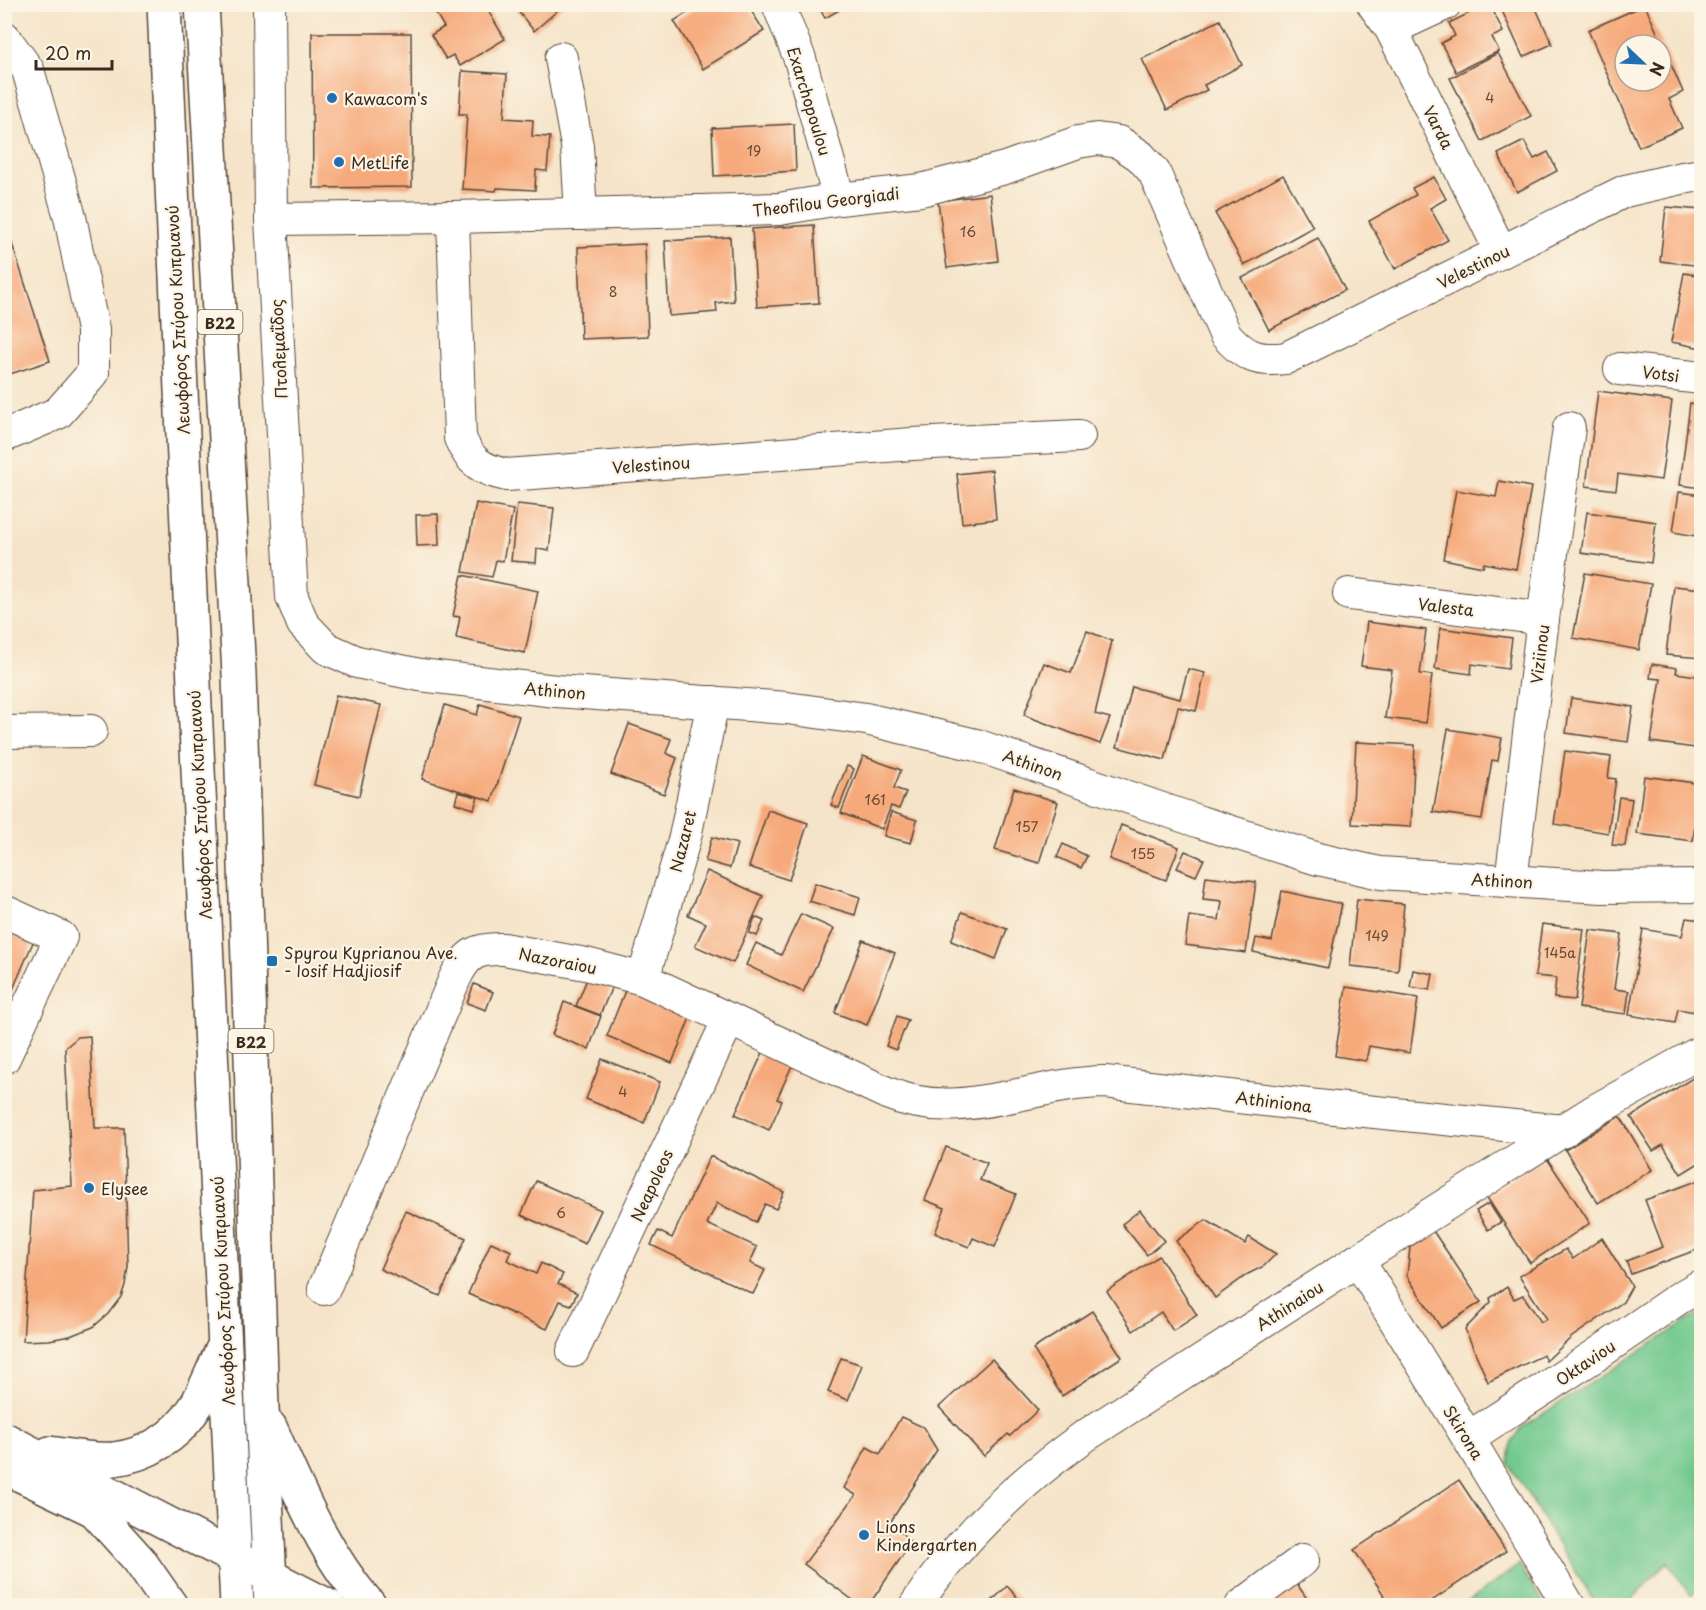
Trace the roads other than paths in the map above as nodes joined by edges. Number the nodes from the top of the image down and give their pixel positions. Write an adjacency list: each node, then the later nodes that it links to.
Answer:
1 (164, 4): 39 (main road, Λεωφόρος Σπύρου Κυπριανού / B22)
2 (202, 4): 41 (main road, Λεωφόρος Σπύρου Κυπριανού / B22)
3 (269, 4): 13 (street, Πτολεμαΐδος)
4 (778, 4): 10 (street, Exarchopoulou)
5 (1445, 4): 6 (street)
6 (1382, 17): 14 (street, Varda)
7 (4, 37): 19 (street)
8 (561, 58): 11 (street)
9 (1701, 175): 14 (street, Velestinou)
10 (839, 199): 11 (street, Theofilou Georgiadi); 15 (street, Theofilou Georgiadi)
11 (581, 214): 12 (street, Theofilou Georgiadi)
12 (453, 217): 13 (street, Theofilou Georgiadi); 20 (street, Velestinou)
13 (272, 219): 23 (street, Πτολεμαΐδος)
14 (1501, 252): 15 (street, Velestinou)
15 (1248, 355)
16 (1620, 369): 17 (street, Votsi)
17 (1701, 378)
18 (1569, 428): 22 (street, Viziinou)
19 (4, 436)
20 (1079, 436)
21 (1350, 594): 22 (street, Valesta)
22 (1543, 619): 27 (street, Viziinou)
23 (357, 662): 24 (street, Athinon)
24 (713, 702): 27 (street, Athinon); 30 (street, Nazaret)
25 (91, 731): 26 (street)
26 (4, 732)
27 (1511, 881): 28 (street, Athinon)
28 (1701, 886)
29 (4, 911): 33 (street)
30 (643, 979): 31 (street, Nazoraiou); 38 (street, Nazoraiou)
31 (729, 1019): 34 (street, Nazoraiou); 40 (street, Neapoleos)
32 (1701, 1051): 35 (street, Athinaiou)
33 (4, 1058)
34 (985, 1101): 35 (street, Athiniona)
35 (1564, 1131): 36 (street, Athinaiou)
36 (1358, 1260): 42 (street, Skirona); 51 (street, Athinaiou)
37 (1701, 1285): 42 (street, Oktaviou)
38 (324, 1289)
39 (224, 1345): 43 (main road); 46 (main road, Λεωφόρος Σπύρου Κυπριανού / B22)
40 (573, 1351)
41 (262, 1408): 47 (main road, Λεωφόρος Σπύρου Κυπριανού / B22); 50 (main road)
42 (1468, 1438): 53 (street, Skirona)
43 (12, 1452): 44 (main road); 46 (main road)
44 (93, 1509): 46 (main road); 48 (main road)
45 (1303, 1560): 52 (street)
46 (236, 1581): 47 (main road)
47 (275, 1596): 49 (main road)
48 (171, 1605)
49 (328, 1605)
50 (370, 1605)
51 (915, 1605)
52 (1241, 1605)
53 (1569, 1605)

